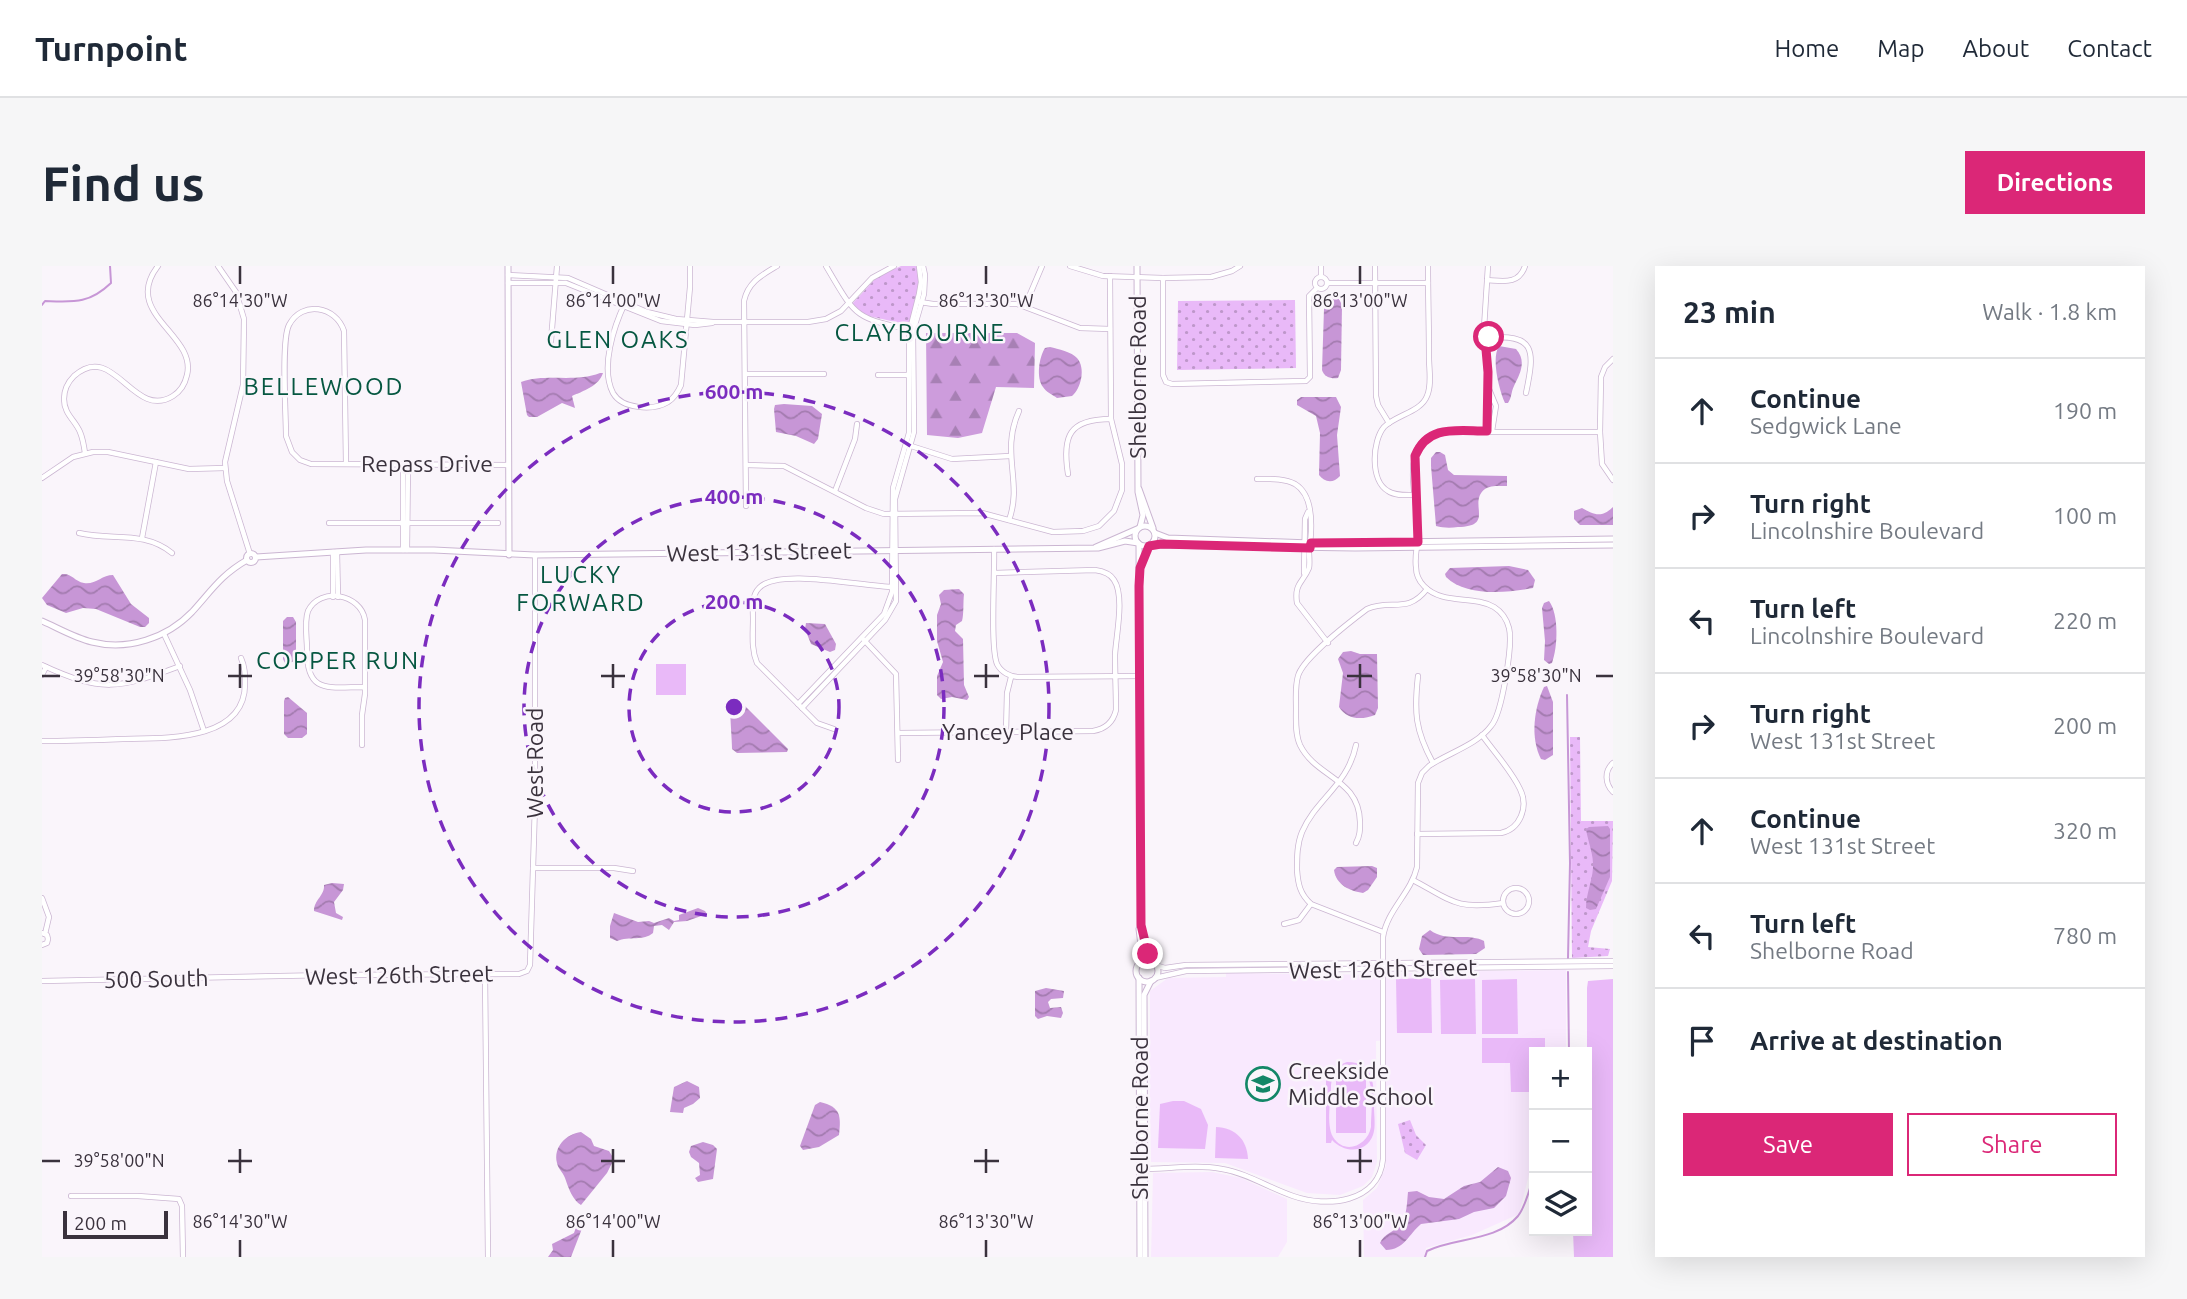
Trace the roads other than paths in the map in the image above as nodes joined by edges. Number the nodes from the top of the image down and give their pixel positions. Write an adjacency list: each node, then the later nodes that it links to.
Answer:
1 (158, 266): 55 (street)
2 (218, 266): 62 (street)
3 (508, 266): 19 (street)
4 (557, 266): 24 (street)
5 (690, 266): 35 (street)
6 (777, 266): 36 (street)
7 (826, 266): 32 (street)
8 (894, 266): 32 (street)
9 (921, 266): 31 (street)
10 (1042, 266): 34 (street)
11 (1070, 266): 20 (street)
12 (1137, 266): 21 (street, Shelborne Road)
13 (1240, 266): 23 (street)
14 (1321, 266): 22 (street)
15 (1375, 266): 28 (street)
16 (1428, 266): 29 (street)
17 (1488, 266): 25 (street)
18 (1525, 266): 25 (street)
19 (508, 275): 24 (street); 26 (street)
20 (1110, 276): 21 (street); 37 (street)
21 (1137, 276): 23 (street); 67 (street, Shelborne Road)
22 (1321, 277): 27 (street); 30 (street)
23 (1163, 278): 30 (street)
24 (556, 280): 26 (street); 33 (street); 40 (street)
25 (1487, 280): 39 (street)
26 (508, 283): 60 (street)
27 (1327, 283): 28 (street); 30 (street)
28 (1375, 283): 29 (street); 50 (street)
29 (1428, 283): 50 (street)
30 (1317, 288)
31 (920, 302): 34 (street); 38 (street)
32 (848, 303): 36 (street); 38 (street)
33 (624, 305): 35 (street); 35 (street)
34 (1026, 306): 37 (street)
35 (687, 322): 36 (street)
36 (744, 323): 42 (street)
37 (1110, 329): 49 (street)
38 (912, 330): 45 (street)
39 (1485, 338): 46 (street); 47 (street)
40 (551, 341)
41 (1613, 359): 53 (street)
42 (746, 374): 43 (street); 61 (street)
43 (824, 374)
44 (878, 375): 45 (street)
45 (911, 375): 54 (street)
46 (1488, 388): 52 (street); 52 (street)
47 (1526, 393)
48 (1019, 411): 56 (street)
49 (1111, 419): 63 (street); 72 (street)
50 (1389, 423): 69 (street)
51 (857, 424): 68 (street)
52 (1489, 431): 53 (street); 69 (street)
53 (1600, 432): 66 (street)
54 (908, 446): 56 (street); 71 (street)
55 (85, 453): 57 (street); 64 (street)
56 (1010, 456): 72 (street)
57 (156, 462): 62 (street); 79 (street)
58 (346, 464): 58 (street, Repass Drive); 59 (street, Repass Drive)
59 (406, 464): 60 (street, Repass Drive); 73 (street)
60 (508, 464): 92 (street)
61 (746, 464): 68 (street); 70 (street)
62 (225, 468): 94 (street)
63 (1068, 474)
64 (42, 478)
65 (1256, 479): 84 (street)
66 (1613, 480)
67 (1139, 489): 76 (street, Shelborne Road); 77 (street, Shelborne Road)
68 (835, 491): 71 (street)
69 (1415, 495): 82 (street)
70 (747, 506)
71 (894, 514): 72 (street); 89 (street)
72 (1009, 520)
73 (405, 522): 74 (street); 75 (street); 88 (street)
74 (329, 523)
75 (498, 523)
76 (1139, 528): 77 (street); 81 (street); 86 (street, West 131st Street)
77 (1155, 532): 83 (street); 84 (street)
78 (79, 533): 79 (street)
79 (142, 538): 91 (street)
80 (1613, 539): 82 (street)
81 (1138, 544): 83 (street); 86 (street, West 131st Street); 95 (street)
82 (1417, 544): 84 (street); 85 (street); 98 (street)
83 (1150, 545): 84 (street); 95 (street)
84 (1308, 545): 103 (street)
85 (1613, 545)
86 (1096, 547): 87 (street, West 131st Street)
87 (995, 549): 89 (street, West 131st Street); 96 (street)
88 (405, 550): 90 (street, West 131st Street); 92 (street, West 131st Street)
89 (893, 550): 93 (street, West 131st Street); 97 (street)
90 (335, 552): 94 (street, West 131st Street); 99 (street)
91 (172, 553)
92 (509, 555): 93 (street, West 131st Street)
93 (535, 555): 129 (street, West Road)
94 (251, 557): 101 (street)
95 (1140, 568): 109 (street)
96 (995, 573): 108 (street); 111 (street)
97 (895, 587): 102 (street); 113 (street)
98 (1427, 589): 103 (street); 118 (street)
99 (335, 597): 112 (street); 112 (street)
100 (42, 621): 101 (street)
101 (164, 634): 106 (street)
102 (863, 639): 113 (street); 117 (street)
103 (1328, 642): 125 (street)
104 (241, 658): 115 (street)
105 (44, 666): 106 (street); 107 (street)
106 (180, 666): 115 (street)
107 (42, 674)
108 (1115, 676): 109 (street); 111 (street); 116 (street, Yancey Place)
109 (1139, 676): 136 (street)
110 (1418, 676): 123 (street)
111 (1012, 677): 116 (street)
112 (365, 687): 120 (street)
113 (800, 706): 114 (street)
114 (834, 729)
115 (204, 731): 119 (street)
116 (1006, 732): 117 (street, Yancey Place)
117 (898, 733): 122 (street)
118 (1482, 735): 123 (street); 127 (street)
119 (42, 741)
120 (362, 745)
121 (1356, 745): 125 (street)
122 (898, 760)
123 (1433, 763): 127 (street)
124 (1613, 763): 126 (street)
125 (1340, 782): 128 (street); 134 (street)
126 (1613, 792)
127 (1417, 834): 131 (street)
128 (1356, 843)
129 (533, 868): 130 (street); 144 (street, West Road)
130 (633, 871)
131 (1413, 880): 133 (street); 137 (street)
132 (42, 898): 138 (street)
133 (1503, 903): 133 (street)
134 (1311, 904): 135 (street); 137 (street)
135 (1284, 924)
136 (1141, 925): 140 (street); 141 (street)
137 (1383, 932): 143 (street)
138 (44, 934): 139 (street)
139 (42, 945)
140 (1139, 963): 141 (street); 147 (street)
141 (1154, 964): 143 (street, West 126th Street); 148 (street)
142 (1613, 964): 143 (street, West 126th Street)
143 (1382, 966): 148 (street, West 126th Street); 150 (street)
144 (527, 971): 145 (street, West 126th Street)
145 (485, 974): 146 (street, West 126th Street); 153 (street)
146 (270, 977): 149 (street, 500 South)
147 (1139, 978): 148 (street); 150 (street, Shelborne Road)
148 (1153, 980): 150 (street, Shelborne Road)
149 (42, 981)
150 (1142, 1169): 154 (street, Shelborne Road)
151 (71, 1196): 152 (street)
152 (183, 1257)
153 (488, 1257)
154 (1143, 1257)

